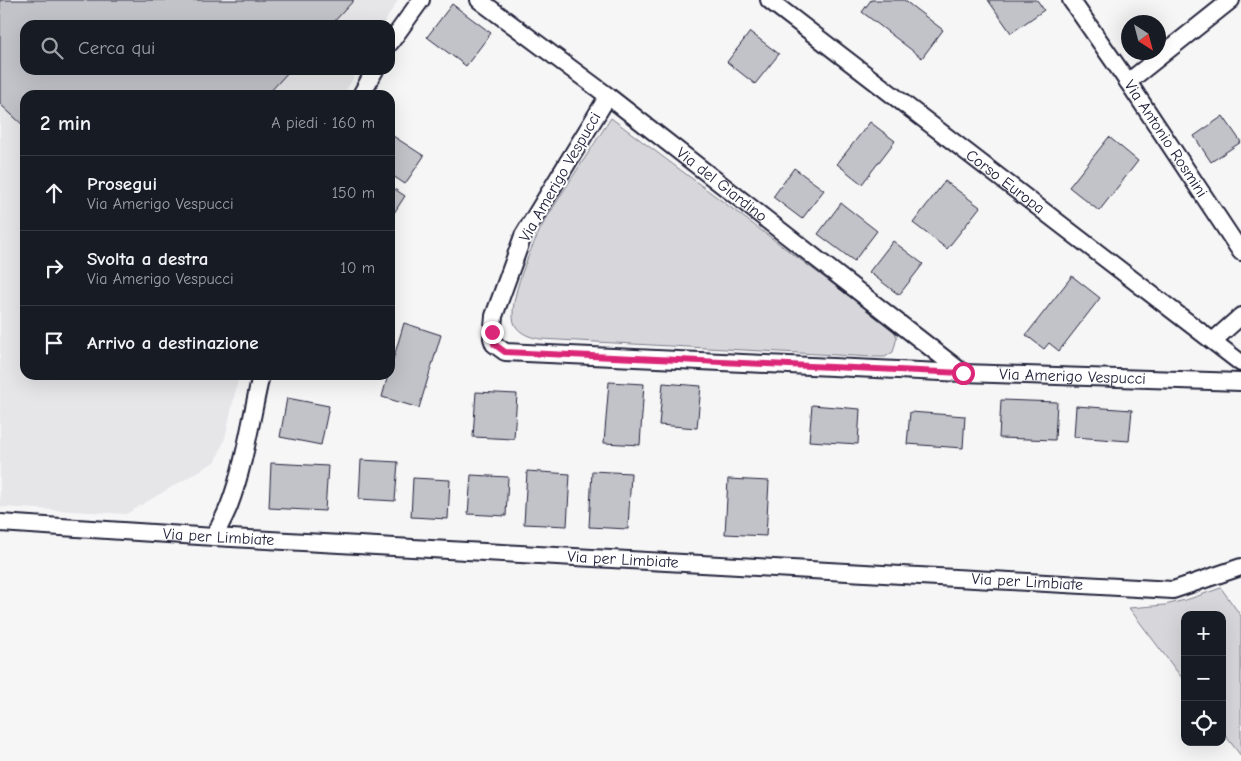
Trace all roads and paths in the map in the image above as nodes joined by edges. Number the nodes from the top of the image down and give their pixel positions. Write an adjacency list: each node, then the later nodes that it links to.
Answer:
1 (421, 0): 6 (street)
2 (479, 0): 10 (street, Via del Giardino)
3 (769, 0): 13 (street, Corso Europa)
4 (1071, 0): 8 (street, Via Antonio Rosmini)
5 (1231, 0): 8 (street)
6 (395, 36)
7 (372, 75): 9 (street)
8 (1128, 82): 11 (street, Via Antonio Rosmini)
9 (364, 90)
10 (608, 96): 15 (street, Via del Giardino); 15 (street, Via Amerigo Vespucci)
11 (1241, 252)
12 (1241, 316): 13 (street)
13 (1213, 341): 14 (street, Corso Europa)
14 (1241, 363)
15 (963, 373): 17 (street, Via Amerigo Vespucci)
16 (261, 380): 19 (street)
17 (1241, 382)
18 (0, 523): 19 (street, Via per Limbiate)
19 (214, 537): 20 (street, Via per Limbiate)
20 (1241, 567)

